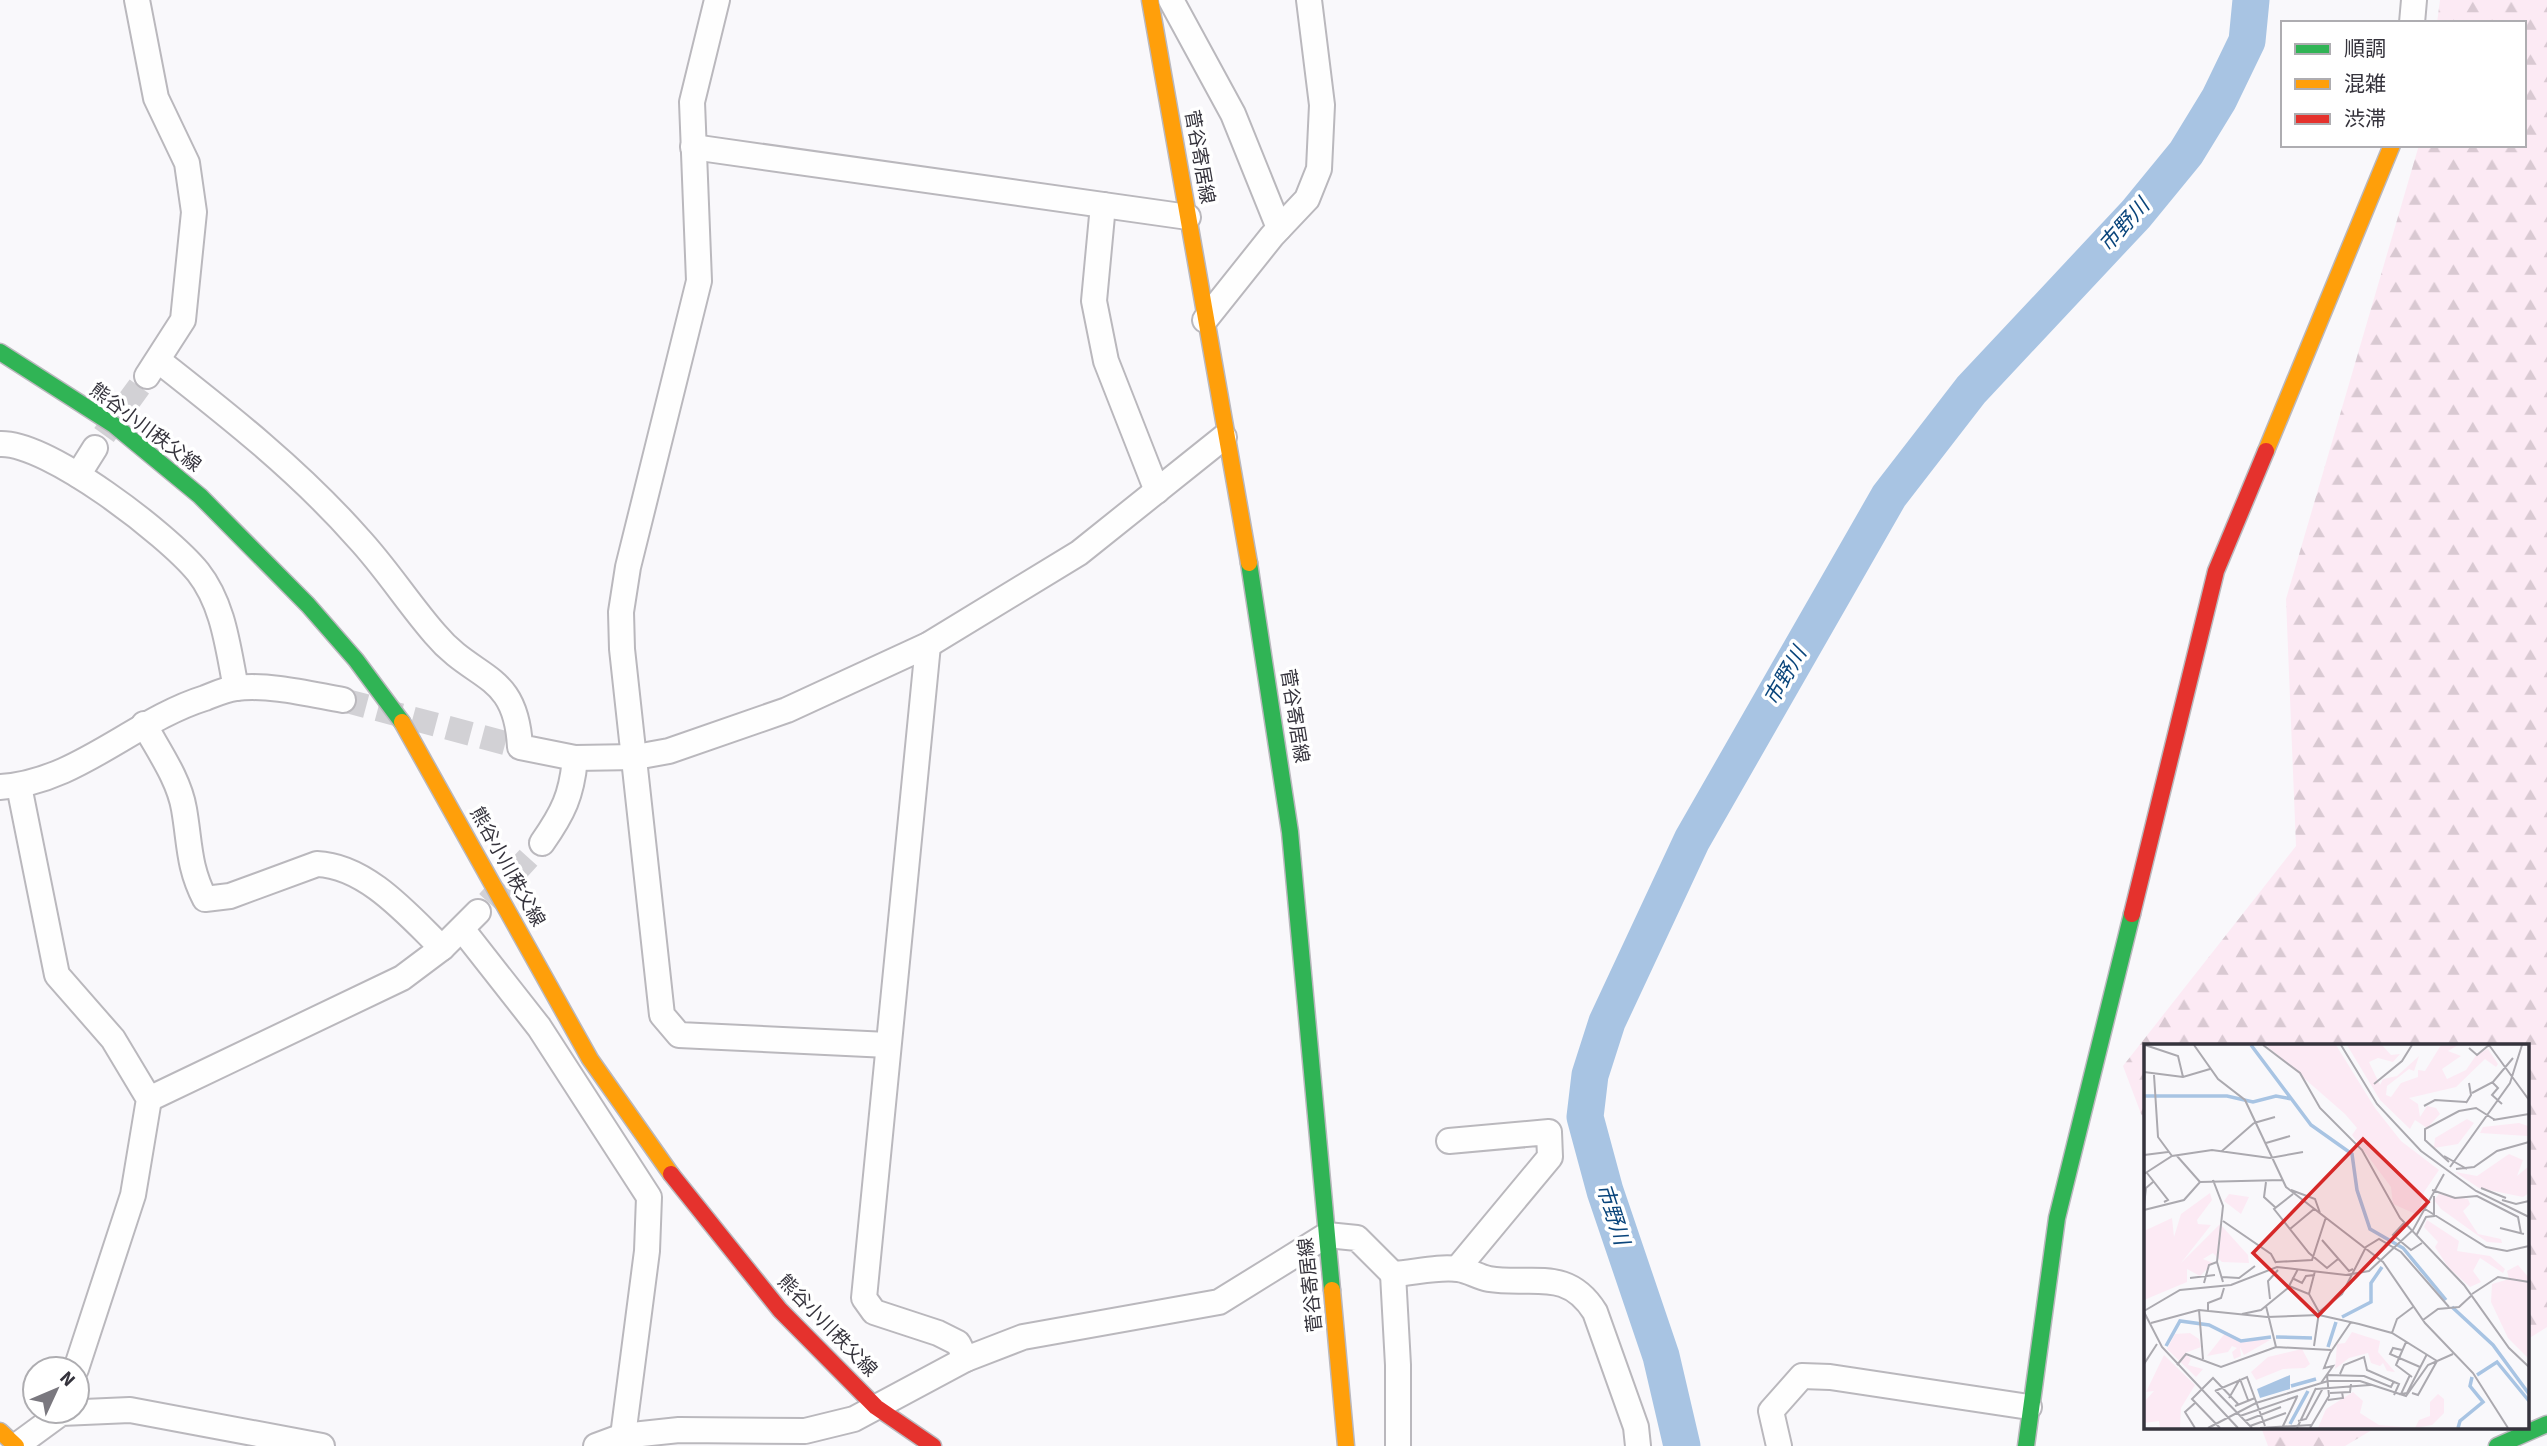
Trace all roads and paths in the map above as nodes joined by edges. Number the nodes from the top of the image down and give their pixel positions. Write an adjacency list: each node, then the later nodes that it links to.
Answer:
1 (136, 0): 25 (street)
2 (717, 0): 8 (street)
3 (1150, 0): 11 (main road, 菅谷寄居線)
4 (1171, 0): 12 (street)
5 (1309, 0): 12 (street)
6 (2414, 0): 7 (street)
7 (2412, 21)
8 (694, 147): 10 (street); 24 (street)
9 (2391, 147): 38 (main road)
10 (1103, 205): 11 (street); 19 (street)
11 (1188, 217): 13 (main road, 菅谷寄居線)
12 (1279, 228): 13 (street)
13 (1205, 320): 15 (main road, 菅谷寄居線)
14 (0, 352): 37 (main road, 熊谷小川秩父線)
15 (1224, 437): 19 (street); 32 (main road, 菅谷寄居線)
16 (0, 444): 18 (street)
17 (95, 448): 18 (street)
18 (78, 475): 21 (street)
19 (1157, 491): 20 (street)
20 (928, 645): 24 (street); 29 (street)
21 (236, 688): 22 (street); 23 (street)
22 (343, 700)
23 (144, 724): 26 (street); 28 (street)
24 (636, 757): 25 (street); 29 (street)
25 (575, 758): 27 (street)
26 (10, 786): 30 (street)
27 (542, 843)
28 (442, 948): 30 (street); 43 (street)
29 (888, 1045): 36 (street)
30 (149, 1099): 35 (street)
31 (1449, 1141): 33 (street)
32 (1327, 1235): 34 (street); 36 (street); 48 (main road, 菅谷寄居線)
33 (1457, 1269): 34 (street); 50 (street)
34 (1393, 1274): 49 (street)
35 (81, 1355)
36 (966, 1359): 37 (street)
37 (876, 1407): 43 (street); 47 (main road, 熊谷小川秩父線)
38 (2029, 1407): 51 (street); 52 (main road)
39 (91, 1411): 45 (street)
40 (2547, 1424): 53 (main road)
41 (44, 1425): 44 (street)
42 (0, 1432): 44 (main road)
43 (622, 1436): 46 (street)
44 (16, 1446)
45 (322, 1446)
46 (596, 1446)
47 (933, 1446)
48 (1346, 1446)
49 (1398, 1446)
50 (1638, 1446)
51 (1779, 1446)
52 (2026, 1446)
53 (2497, 1446)

